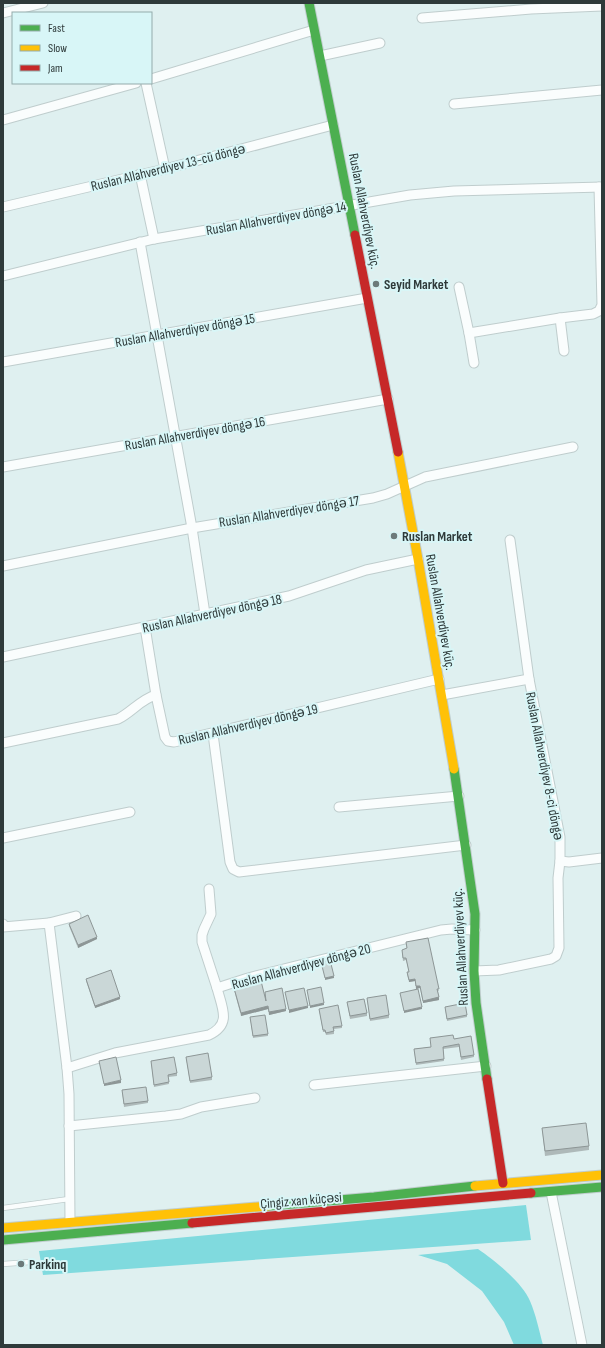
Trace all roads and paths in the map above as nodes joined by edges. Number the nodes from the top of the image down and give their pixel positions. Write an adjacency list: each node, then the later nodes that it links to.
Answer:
1 (43, 3): 4 (street)
2 (309, 3): 6 (street, Ruslan Allahverdiyev küç.)
3 (602, 6): 5 (street)
4 (3, 13)
5 (422, 18)
6 (314, 30): 8 (street, Ruslan Allahverdiyev küç.); 9 (street)
7 (380, 43): 8 (street)
8 (320, 56): 15 (street, Ruslan Allahverdiyev küç.)
9 (152, 79)
10 (132, 84): 14 (street)
11 (146, 84): 16 (street)
12 (602, 90): 13 (street)
13 (454, 104)
14 (3, 120)
15 (334, 125): 16 (street, Ruslan Allahverdiyev 13-cü döngə); 19 (street, Ruslan Allahverdiyev küç.)
16 (164, 169): 17 (street, Ruslan Allahverdiyev 13-cü döngə)
17 (140, 174): 20 (street, Ruslan Allahverdiyev 13-cü döngə); 21 (street)
18 (601, 187): 19 (street, Ruslan Allahverdiyev döngə 14); 26 (street)
19 (349, 205): 21 (street, Ruslan Allahverdiyev döngə 14); 25 (street, Ruslan Allahverdiyev küç.)
20 (3, 207)
21 (154, 239): 22 (street, Ruslan Allahverdiyev döngə 14)
22 (140, 242): 23 (street, Ruslan Allahverdiyev döngə 14); 28 (street)
23 (3, 276)
24 (459, 287): 27 (street)
25 (367, 298): 28 (street, Ruslan Allahverdiyev döngə 15); 32 (street, Ruslan Allahverdiyev küç.)
26 (560, 318): 27 (street); 29 (street)
27 (469, 333): 31 (street)
28 (157, 335): 30 (street, Ruslan Allahverdiyev döngə 15); 33 (street)
29 (564, 351)
30 (3, 362)
31 (474, 363)
32 (388, 399): 33 (street, Ruslan Allahverdiyev döngə 16); 36 (street, Ruslan Allahverdiyev küç.)
33 (175, 437): 35 (street, Ruslan Allahverdiyev döngə 16); 37 (street)
34 (573, 448): 36 (street, Ruslan Allahverdiyev döngə 17)
35 (3, 466)
36 (403, 487): 37 (street, Ruslan Allahverdiyev döngə 17); 39 (street, Ruslan Allahverdiyev küç.)
37 (192, 528): 40 (street, Ruslan Allahverdiyev döngə 17); 41 (street)
38 (510, 540): 45 (street, Ruslan Allahverdiyev 8-ci döngə)
39 (418, 559): 41 (street, Ruslan Allahverdiyev döngə 18); 44 (street, Ruslan Allahverdiyev küç.)
40 (3, 566)
41 (205, 614): 42 (street, Ruslan Allahverdiyev döngə 18)
42 (145, 627): 43 (street, Ruslan Allahverdiyev döngə 18); 46 (street)
43 (3, 657)
44 (439, 679): 47 (street, Ruslan Allahverdiyev küç.); 48 (street, Ruslan Allahverdiyev döngə 19)
45 (529, 679): 47 (street); 56 (street, Ruslan Allahverdiyev 8-ci döngə)
46 (156, 695): 48 (street, Ruslan Allahverdiyev döngə 19); 49 (street)
47 (442, 695): 50 (street, Ruslan Allahverdiyev küç.)
48 (213, 734): 54 (street)
49 (3, 743)
50 (459, 796): 51 (street); 54 (street, Ruslan Allahverdiyev küç.)
51 (339, 807)
52 (130, 812): 53 (street)
53 (3, 838)
54 (466, 845): 61 (street, Ruslan Allahverdiyev küç.)
55 (602, 858): 56 (street)
56 (560, 861): 62 (street, Ruslan Allahverdiyev 8-ci döngə)
57 (209, 889): 63 (street)
58 (76, 916): 59 (street)
59 (49, 922): 60 (street); 65 (street)
60 (3, 926)
61 (475, 930): 62 (street, Ruslan Allahverdiyev küç.); 63 (street, Ruslan Allahverdiyev döngə 20)
62 (474, 971): 64 (street, Ruslan Allahverdiyev küç.)
63 (217, 988): 65 (street, Ruslan Allahverdiyev döngə 20)
64 (486, 1066): 66 (street); 70 (street, Ruslan Allahverdiyev küç.)
65 (67, 1068): 68 (street)
66 (314, 1085)
67 (255, 1098): 68 (street)
68 (69, 1126): 73 (street)
69 (602, 1175): 70 (street, Çingiz xan küçəsi)
70 (503, 1183): 75 (street, Çingiz xan küçəsi)
71 (602, 1187): 72 (street, Çingiz xan küçəsi)
72 (551, 1192): 77 (street, Çingiz xan küçəsi); 80 (street)
73 (69, 1199): 74 (lane); 75 (street)
74 (3, 1208)
75 (70, 1222): 76 (street, Çingiz xan küçəsi)
76 (4, 1226)
77 (3, 1240)
78 (31, 1262): 79 (lane)
79 (3, 1264)
80 (582, 1345)

